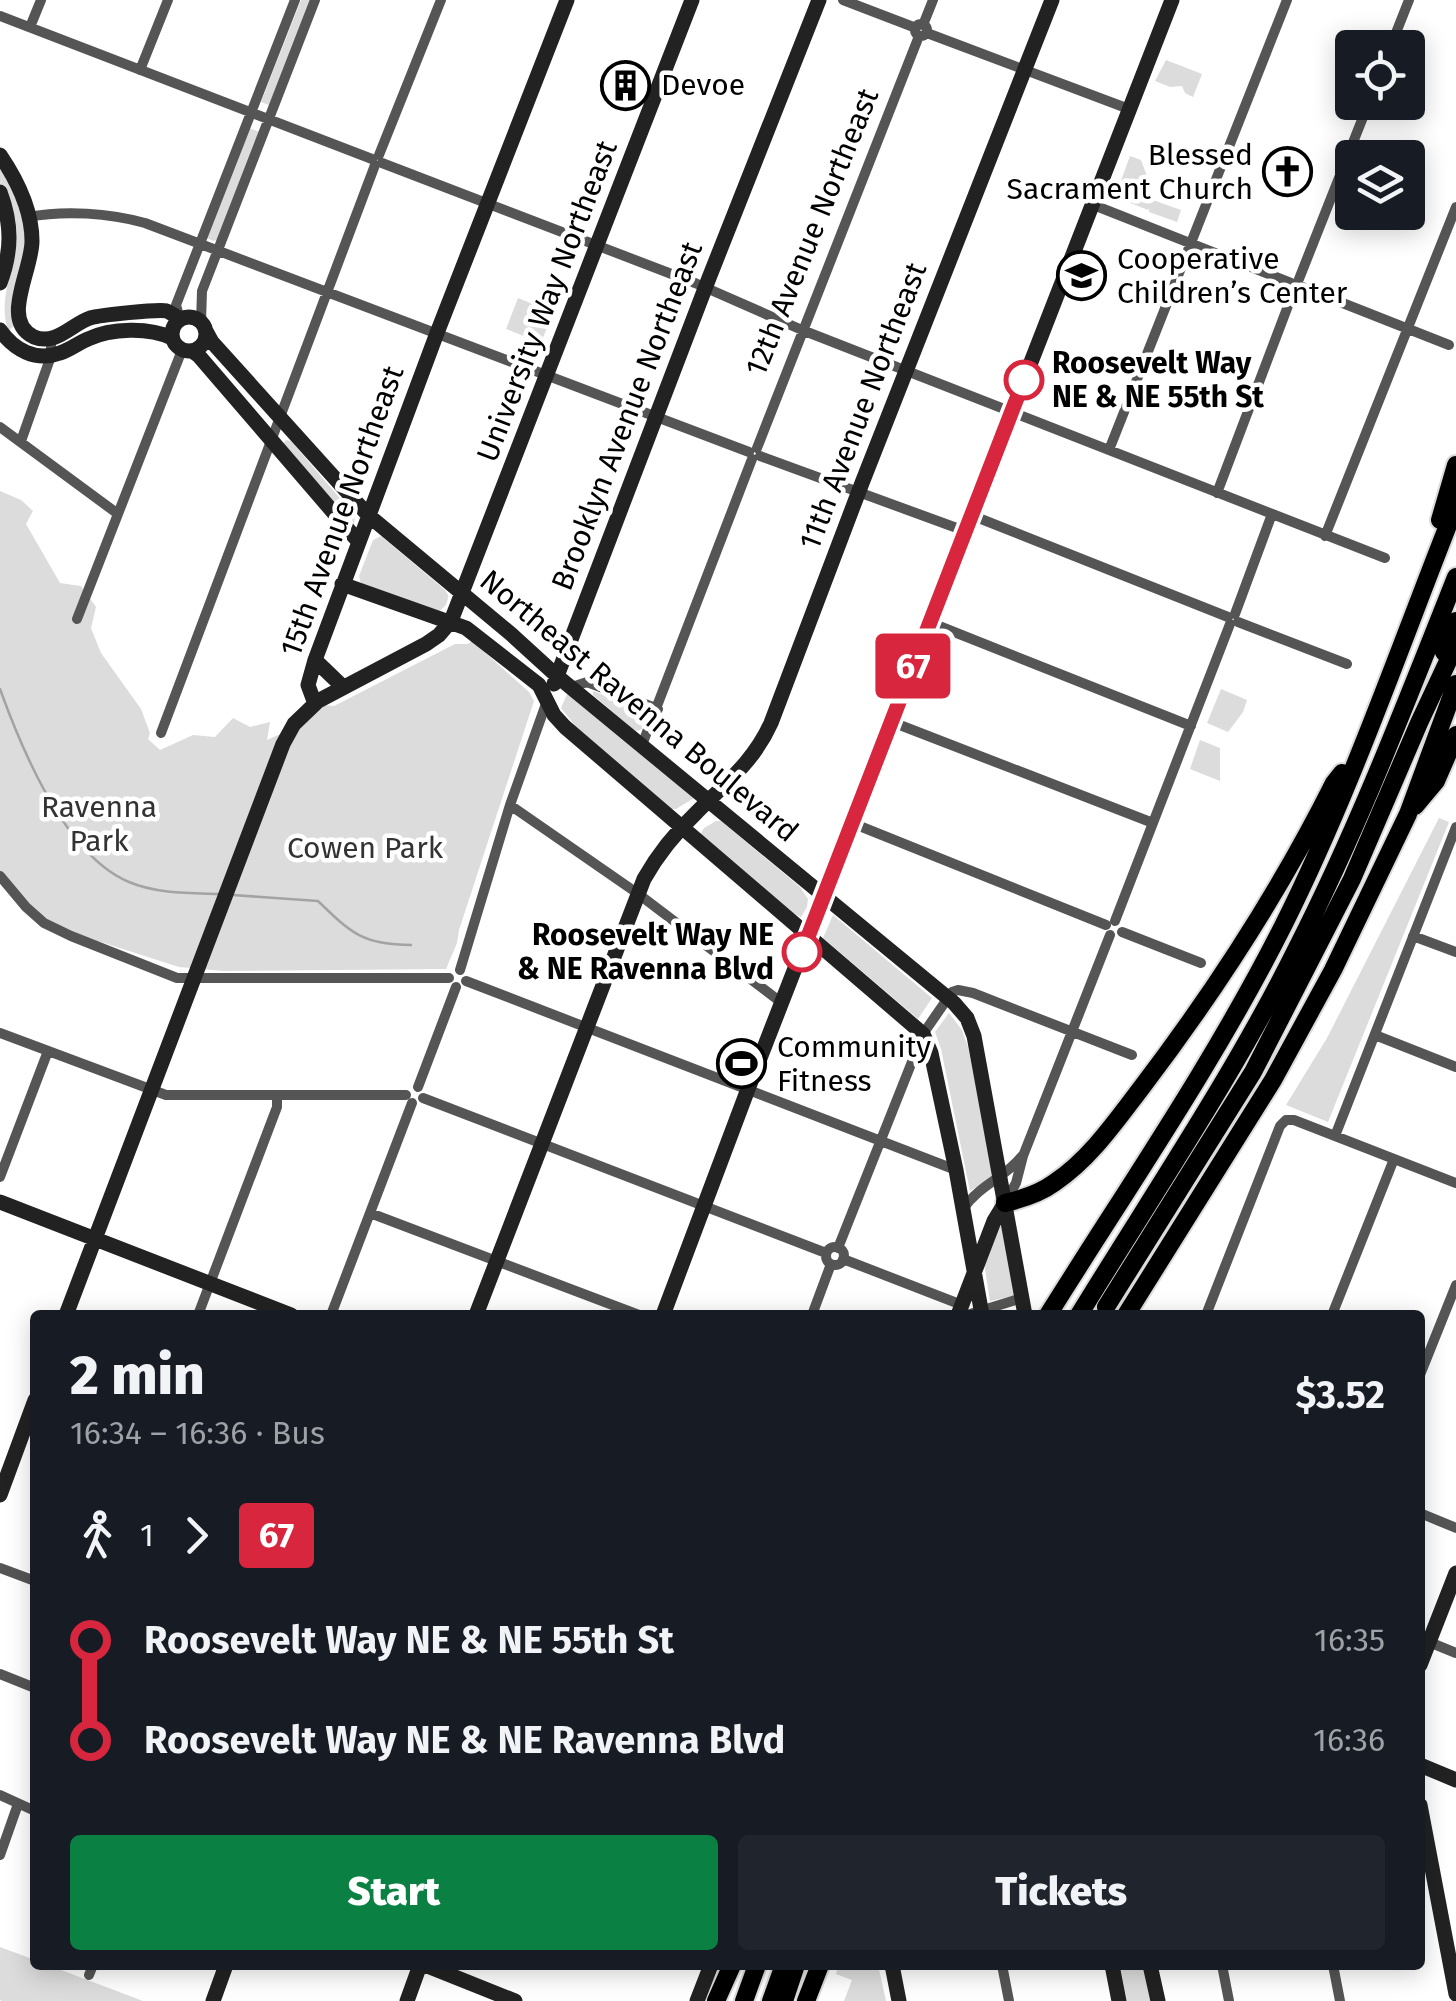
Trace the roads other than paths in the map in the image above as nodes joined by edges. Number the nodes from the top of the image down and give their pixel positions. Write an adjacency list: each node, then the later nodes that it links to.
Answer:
1 (40, 0): 16 (street)
2 (168, 0): 20 (street)
3 (296, 0): 22 (street)
4 (315, 0): 23 (street)
5 (441, 0): 26 (street)
6 (567, 0): 28 (main road, 15th Avenue Northeast)
7 (692, 0): 34 (main road, University Way Northeast)
8 (819, 0): 38 (main road, Brooklyn Avenue Northeast)
9 (843, 0): 17 (street)
10 (933, 0): 17 (street, 12th Avenue Northeast)
11 (1052, 0): 19 (main road, 11th Avenue Northeast)
12 (1172, 0): 21 (main road)
13 (1286, 0): 33 (street)
14 (1409, 0): 18 (street)
15 (0, 16): 16 (street)
16 (30, 28): 20 (street)
17 (921, 30): 19 (street); 44 (street, 12th Avenue Northeast)
18 (1397, 30)
19 (1025, 68): 21 (street); 49 (main road, 11th Avenue Northeast)
20 (140, 70): 22 (street)
21 (1129, 108): 29 (main road)
22 (251, 112): 23 (street); 32 (street)
23 (268, 118): 26 (street); 35 (street)
24 (1362, 120): 37 (street)
25 (0, 155): 31 (main road)
26 (377, 160): 28 (street); 39 (street)
27 (0, 192): 36 (main road)
28 (489, 202): 34 (street); 45 (main road, 15th Avenue Northeast)
29 (1091, 204): 33 (street); 51 (main road)
30 (1456, 207): 42 (street)
31 (28, 217): 32 (street); 48 (main road)
32 (199, 244): 35 (street); 40 (street)
33 (1190, 244): 37 (street); 57 (street)
34 (598, 245): 38 (street); 50 (main road, University Way Northeast)
35 (217, 251): 39 (street); 41 (street)
36 (0, 283)
37 (1297, 285): 42 (street); 61 (street)
38 (706, 287): 44 (street); 52 (main road, Brooklyn Avenue Northeast)
39 (328, 292): 45 (street); 53 (street)
40 (175, 312): 41 (main road); 47 (main road); 48 (main road)
41 (204, 327): 47 (main road); 53 (main road, Northeast Ravenna Boulevard)
42 (1408, 328): 46 (street); 67 (street)
43 (0, 330): 48 (main road)
44 (802, 330): 49 (street); 58 (street, 12th Avenue Northeast)
45 (437, 334): 50 (street); 65 (main road, 15th Avenue Northeast)
46 (1450, 345)
47 (182, 346): 48 (main road); 56 (main road); 63 (street)
48 (51, 348): 55 (street)
49 (906, 371): 51 (street); 60 (main road, 11th Avenue Northeast)
50 (547, 376): 52 (street); 72 (main road, University Way Northeast)
51 (1012, 412): 57 (street); 66 (main road)
52 (656, 417): 58 (street); 82 (main road, Brooklyn Avenue Northeast)
53 (279, 419): 56 (street); 65 (main road, Northeast Ravenna Boulevard)
54 (0, 426): 55 (street)
55 (20, 441): 63 (street)
56 (272, 442): 68 (main road); 92 (street)
57 (1110, 450): 61 (street)
58 (754, 454): 60 (street); 88 (street, 12th Avenue Northeast)
59 (1456, 465): 73 (highway)
60 (859, 493): 66 (street); 96 (main road, 11th Avenue Northeast)
61 (1216, 493): 64 (street)
62 (1456, 505): 73 (highway)
63 (118, 514): 74 (street)
64 (1272, 514): 67 (street); 75 (street)
65 (368, 515): 68 (main road, 15th Avenue Northeast); 72 (main road, Northeast Ravenna Boulevard)
66 (968, 523): 75 (street); 78 (main road)
67 (1326, 536): 69 (street)
68 (358, 541): 71 (main road, 15th Avenue Northeast)
69 (1385, 558)
70 (1456, 577): 163 (highway)
71 (342, 584): 76 (main road, Northeast Ravenna Boulevard); 80 (main road, 15th Avenue Northeast)
72 (462, 594): 76 (main road, University Way Northeast); 82 (main road, Northeast Ravenna Boulevard)
73 (1418, 602): 95 (highway)
74 (77, 619)
75 (1233, 619): 81 (street); 91 (street)
76 (451, 621): 84 (main road); 86 (main road, Northeast Ravenna Boulevard)
77 (1456, 621): 90 (highway)
78 (929, 622): 89 (main road); 91 (street)
79 (1456, 644): 90 (highway)
80 (315, 660): 84 (main road); 87 (main road, 15th Avenue Northeast)
81 (1347, 664)
82 (557, 676): 85 (main road, Northeast Ravenna Boulevard); 86 (main road, Brooklyn Avenue Northeast)
83 (1456, 684): 98 (highway)
84 (343, 687): 87 (main road)
85 (572, 687): 88 (street); 94 (main road, Northeast Ravenna Boulevard)
86 (546, 701): 97 (street, Brooklyn Avenue Northeast); 101 (main road, Northeast Ravenna Boulevard)
87 (314, 704): 112 (main road, 15th Avenue Northeast)
88 (658, 708): 94 (street, 12th Avenue Northeast)
89 (892, 722): 99 (main road); 100 (street)
90 (1419, 723): 149 (highway)
91 (1192, 726): 100 (street)
92 (161, 733)
93 (1456, 734): 98 (highway)
94 (642, 745): 96 (main road, Northeast Ravenna Boulevard)
95 (1361, 750): 139 (highway); 162 (highway)
96 (709, 800): 101 (main road, 11th Avenue Northeast); 105 (main road, Northeast Ravenna Boulevard)
97 (510, 805): 104 (street); 111 (street, Brooklyn Avenue Northeast)
98 (1408, 814): 164 (highway)
99 (852, 823): 105 (main road); 106 (street)
100 (1153, 823): 106 (street)
101 (681, 828): 104 (main road); 107 (main road, Northeast Ravenna Boulevard)
102 (1456, 829): 108 (street)
103 (1, 880): 112 (street)
104 (637, 893): 115 (street); 117 (main road)
105 (824, 896): 107 (main road); 114 (main road, Northeast Ravenna Boulevard)
106 (1113, 928): 110 (street); 118 (street)
107 (808, 936): 115 (main road); 120 (main road, Northeast Ravenna Boulevard)
108 (1414, 936): 109 (street); 121 (street)
109 (1456, 952)
110 (1201, 963)
111 (458, 979): 112 (street); 117 (street); 128 (street, Brooklyn Avenue Northeast)
112 (193, 980): 125 (main road, 15th Avenue Northeast)
113 (979, 997): 114 (street); 116 (street); 118 (street)
114 (946, 998): 116 (main road, Northeast Ravenna Boulevard); 120 (street)
115 (782, 1002): 126 (main road)
116 (967, 1018): 135 (main road)
117 (586, 1027): 126 (street); 131 (main road)
118 (1071, 1032): 123 (street); 132 (street)
119 (0, 1033): 122 (street)
120 (923, 1034): 130 (street); 134 (main road)
121 (1375, 1034): 124 (street); 129 (street)
122 (48, 1051): 125 (street); 136 (street)
123 (1132, 1055)
124 (1456, 1067)
125 (151, 1089): 127 (street); 143 (main road, 15th Avenue Northeast)
126 (748, 1090): 130 (street); 140 (main road)
127 (277, 1096): 128 (street); 147 (street)
128 (415, 1096): 131 (street); 142 (street, Brooklyn Avenue Northeast)
129 (1335, 1136): 133 (street); 165 (street)
130 (880, 1140): 134 (street); 144 (street)
131 (541, 1142): 140 (street); 145 (main road)
132 (1022, 1156): 135 (street); 139 (street)
133 (1394, 1159): 137 (street); 166 (street)
134 (956, 1170): 141 (main road)
135 (1000, 1175): 139 (main road); 141 (street)
136 (0, 1177)
137 (1456, 1183)
138 (0, 1202): 143 (main road)
139 (1005, 1203): 146 (main road); 150 (main road)
140 (705, 1205): 144 (street); 157 (main road)
141 (964, 1208): 146 (main road)
142 (370, 1213): 145 (street); 154 (street, Brooklyn Avenue Northeast)
143 (96, 1238): 147 (main road); 151 (main road, 15th Avenue Northeast)
144 (835, 1256): 158 (street); 159 (street)
145 (496, 1260): 155 (main road); 156 (street)
146 (975, 1270): 160 (main road)
147 (210, 1283): 152 (street); 153 (main road)
148 (1456, 1285): 167 (street)
149 (1106, 1306)
150 (1023, 1307): 161 (street)
151 (68, 1310)
152 (200, 1310)
153 (278, 1310)
154 (333, 1310)
155 (478, 1310)
156 (626, 1310)
157 (666, 1310)
158 (814, 1310)
159 (965, 1310)
160 (970, 1310)
161 (991, 1310)
162 (1051, 1310)
163 (1081, 1310)
164 (1129, 1310)
165 (1208, 1310)
166 (1334, 1310)
167 (1425, 1362)
168 (30, 1414): 169 (main road)
169 (0, 1495)
170 (1425, 1516): 171 (street)
171 (1456, 1528)
172 (0, 1568): 174 (street)
173 (1456, 1574): 175 (main road)
174 (30, 1580)
175 (1429, 1642): 176 (main road); 177 (street)
176 (1425, 1652)
177 (1456, 1653)
178 (0, 1674): 179 (street)
179 (30, 1686)
180 (1425, 1767): 181 (main road)
181 (1456, 1780)
182 (0, 1795): 183 (street)
183 (18, 1804): 184 (street); 186 (street)
184 (30, 1809)
185 (1425, 1831): 203 (main road)
186 (0, 1855)
187 (225, 1970): 204 (main road)
188 (421, 1970): 205 (main road)
189 (436, 1970): 206 (main road)
190 (709, 1970): 207 (main road)
191 (730, 1970): 208 (highway)
192 (755, 1970): 209 (highway)
193 (782, 1970): 210 (highway)
194 (794, 1970): 211 (highway)
195 (820, 1970): 212 (highway)
196 (821, 1970): 213 (highway)
197 (893, 1970): 214 (main road)
198 (1003, 1970): 215 (street)
199 (1113, 1970): 216 (main road)
200 (1151, 1970): 217 (main road)
201 (1223, 1970): 218 (street)
202 (1334, 1970): 219 (street)
203 (1456, 1994)
204 (218, 1999)
205 (407, 2001)
206 (515, 2001)
207 (697, 2001)
208 (716, 2001)
209 (744, 2001)
210 (771, 2001)
211 (784, 2001)
212 (806, 2001)
213 (815, 2001)
214 (898, 2001)
215 (1008, 2001)
216 (1118, 2001)
217 (1158, 2001)
218 (1229, 2001)
219 (1340, 2001)

